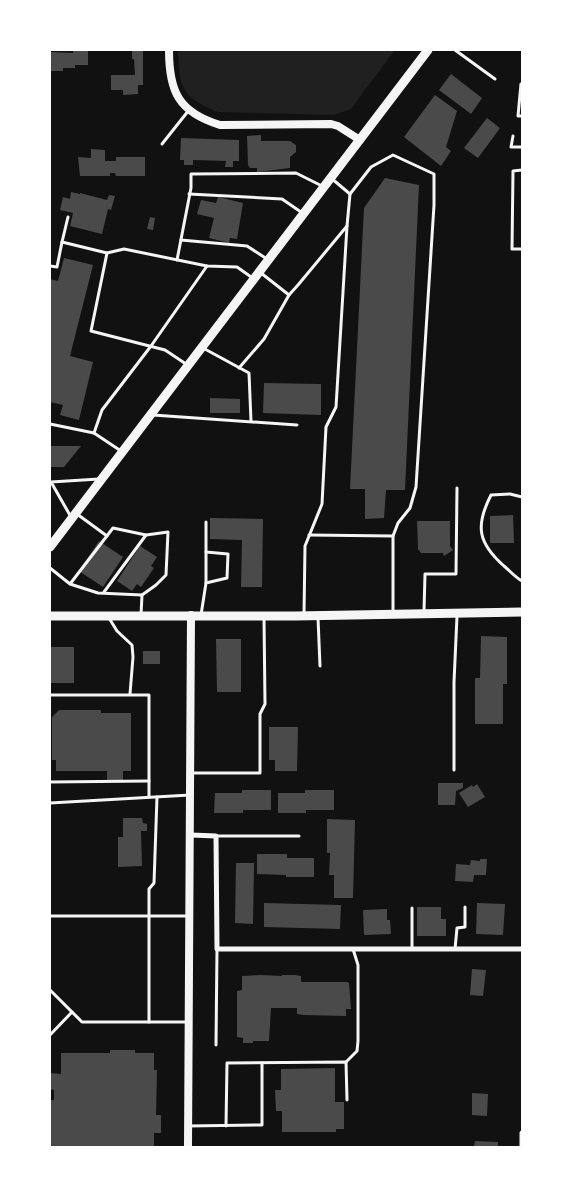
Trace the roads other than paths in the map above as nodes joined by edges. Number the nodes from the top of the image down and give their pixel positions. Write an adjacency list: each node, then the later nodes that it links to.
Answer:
1 (169, 50): 6 (street)
2 (428, 50): 9 (main road)
3 (455, 50): 4 (lane)
4 (495, 79)
5 (521, 84): 7 (lane)
6 (190, 110): 9 (street); 10 (lane)
7 (522, 116)
8 (512, 136): 11 (lane)
9 (360, 140): 13 (main road)
10 (162, 144)
11 (522, 147)
12 (522, 170): 22 (lane)
13 (331, 178): 14 (main road); 16 (lane)
14 (324, 187): 15 (lane); 17 (main road)
15 (189, 194): 17 (lane); 20 (lane)
16 (350, 194): 19 (lane); 49 (lane)
17 (304, 214): 25 (main road)
18 (68, 217): 21 (lane)
19 (347, 226): 29 (lane); 47 (lane)
20 (182, 240): 24 (lane); 25 (lane)
21 (62, 242): 23 (lane); 26 (lane)
22 (522, 249)
23 (107, 253): 24 (lane); 30 (lane)
24 (177, 260): 27 (lane)
25 (269, 260): 28 (main road)
26 (50, 266)
27 (207, 266): 28 (lane); 30 (lane)
28 (257, 276): 29 (lane); 31 (main road)
29 (289, 294): 33 (lane)
30 (151, 346): 32 (lane); 38 (lane)
31 (203, 348): 32 (main road); 33 (lane)
32 (189, 366): 34 (main road)
33 (239, 368): 35 (lane)
34 (152, 415): 35 (lane); 39 (main road)
35 (251, 421): 37 (lane)
36 (50, 424): 38 (lane)
37 (297, 425)
38 (94, 433): 39 (lane)
39 (123, 452): 40 (main road)
40 (102, 479): 41 (lane); 44 (main road)
41 (50, 482): 44 (lane)
42 (457, 488): 60 (lane)
43 (522, 497): 53 (lane)
44 (74, 516): 48 (lane); 50 (main road)
45 (206, 522): 51 (lane)
46 (146, 535): 48 (lane); 56 (lane); 57 (lane)
47 (309, 535): 49 (lane); 67 (lane)
48 (107, 536): 55 (lane)
49 (393, 536): 59 (lane)
50 (50, 547)
51 (206, 552): 54 (lane); 54 (lane)
52 (50, 568): 55 (lane)
53 (522, 581)
54 (206, 583): 65 (lane)
55 (70, 584): 56 (lane)
56 (104, 593): 57 (lane)
57 (142, 595): 69 (lane)
58 (522, 612): 61 (main road)
59 (394, 613): 60 (main road); 62 (main road)
60 (424, 613): 61 (main road)
61 (457, 613): 73 (lane)
62 (318, 614): 67 (main road); 70 (lane)
63 (107, 615): 68 (main road); 69 (main road); 71 (lane)
64 (191, 615): 65 (main road); 69 (main road); 74 (street)
65 (201, 615): 66 (main road)
66 (264, 615): 67 (main road); 74 (lane)
67 (304, 615)
68 (50, 616)
69 (142, 616)
70 (320, 666)
71 (130, 694): 72 (lane); 75 (lane)
72 (50, 695)
73 (454, 770)
74 (191, 774): 77 (street)
75 (149, 781): 76 (lane); 78 (lane)
76 (50, 782)
77 (191, 795): 79 (lane); 81 (street)
78 (149, 797): 79 (lane); 80 (lane)
79 (157, 797): 87 (lane)
80 (50, 803)
81 (191, 835): 82 (street); 88 (street)
82 (216, 836): 83 (lane); 89 (street)
83 (299, 836)
84 (465, 907): 92 (lane)
85 (412, 908): 91 (lane)
86 (50, 916): 87 (lane)
87 (149, 916): 88 (lane); 96 (lane)
88 (190, 916): 97 (street)
89 (217, 949): 90 (street); 99 (lane)
90 (353, 949): 91 (street); 100 (lane)
91 (412, 949): 92 (street)
92 (455, 949): 93 (street)
93 (522, 949)
94 (50, 990): 95 (lane)
95 (72, 1012): 96 (lane); 98 (lane)
96 (149, 1022): 97 (lane)
97 (189, 1022): 103 (street)
98 (50, 1034)
99 (216, 1045)
100 (346, 1062): 101 (lane); 102 (lane)
101 (262, 1063): 104 (lane); 104 (lane)
102 (348, 1100)
103 (188, 1126): 104 (lane); 106 (street)
104 (226, 1126)
105 (522, 1133): 107 (street)
106 (188, 1147)
107 (522, 1147)

